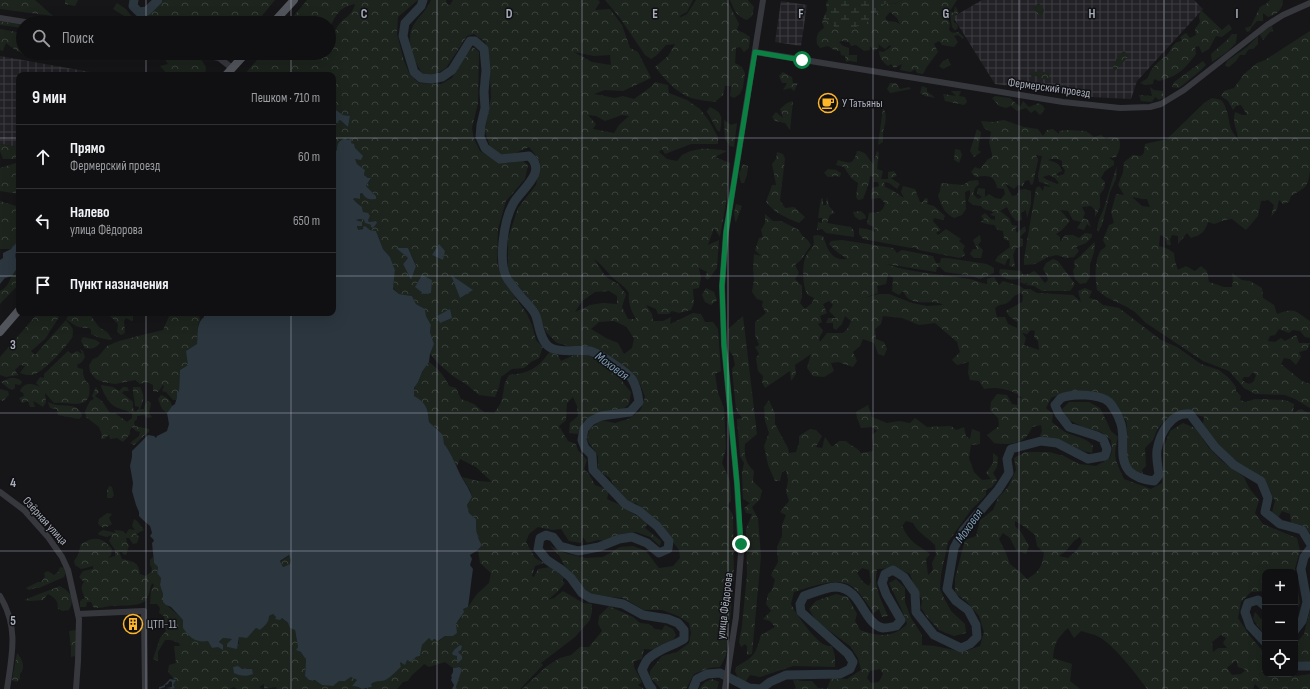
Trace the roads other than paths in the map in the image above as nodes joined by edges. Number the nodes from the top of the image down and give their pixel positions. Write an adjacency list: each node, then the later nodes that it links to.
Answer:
1 (294, 0): 4 (main road)
2 (763, 0): 7 (street, улица Фёдорова)
3 (1310, 3): 7 (street, Фермерский проезд)
4 (279, 16)
5 (0, 18): 6 (street)
6 (16, 20)
7 (755, 52): 20 (street, улица Фёдорова)
8 (222, 60): 10 (street)
9 (239, 60): 10 (main road)
10 (232, 68): 11 (main road)
11 (229, 72)
12 (16, 313): 13 (main road)
13 (0, 332)
14 (0, 492): 16 (street, Озёрная улица)
15 (0, 596): 17 (street)
16 (78, 614): 18 (street, Озёрная улица); 19 (street)
17 (7, 689)
18 (76, 689)
19 (145, 689)
20 (725, 689)

